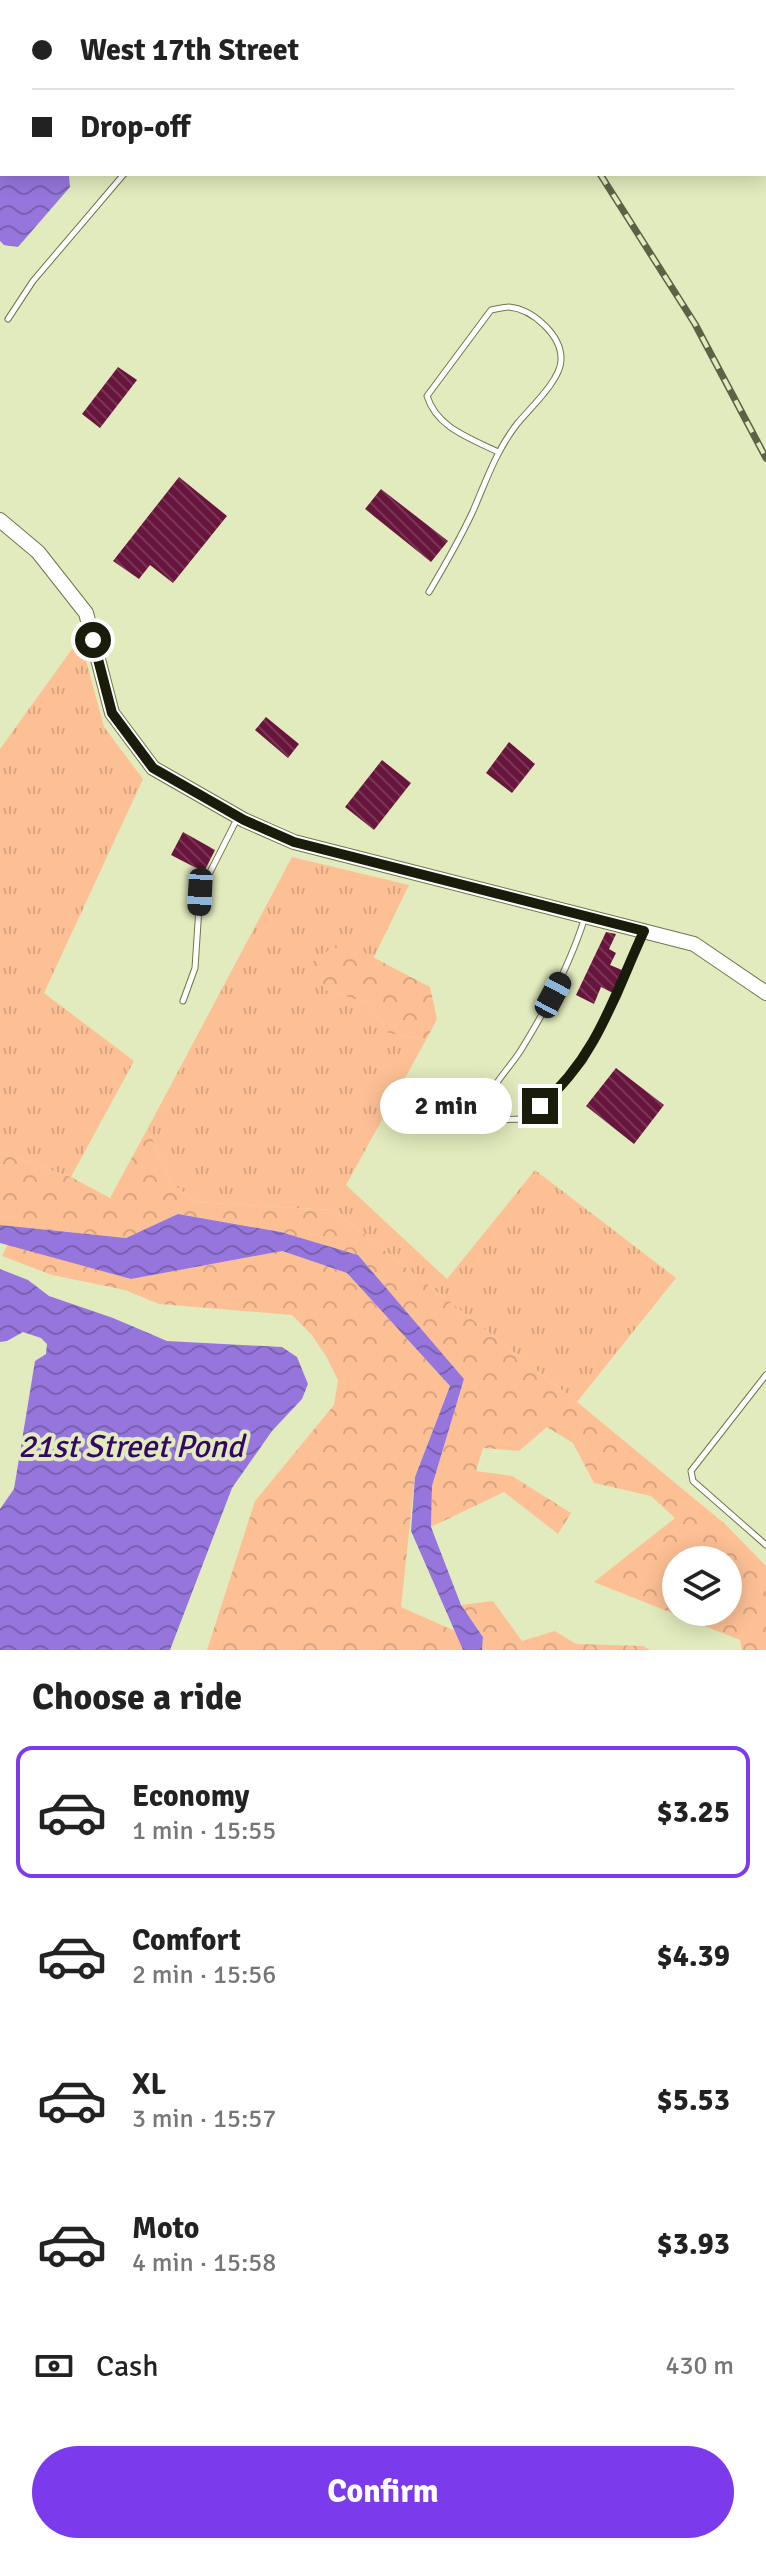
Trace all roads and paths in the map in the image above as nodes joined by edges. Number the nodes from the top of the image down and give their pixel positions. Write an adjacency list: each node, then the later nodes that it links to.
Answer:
1 (122, 176): 2 (lane)
2 (8, 319)
3 (498, 452): 3 (lane); 5 (lane)
4 (0, 520): 6 (street)
5 (429, 592)
6 (238, 817): 7 (street); 10 (lane)
7 (585, 916): 8 (street); 8 (lane)
8 (644, 931): 9 (street)
9 (766, 993)
10 (183, 1001)
11 (766, 1375): 12 (lane)
12 (766, 1545)

